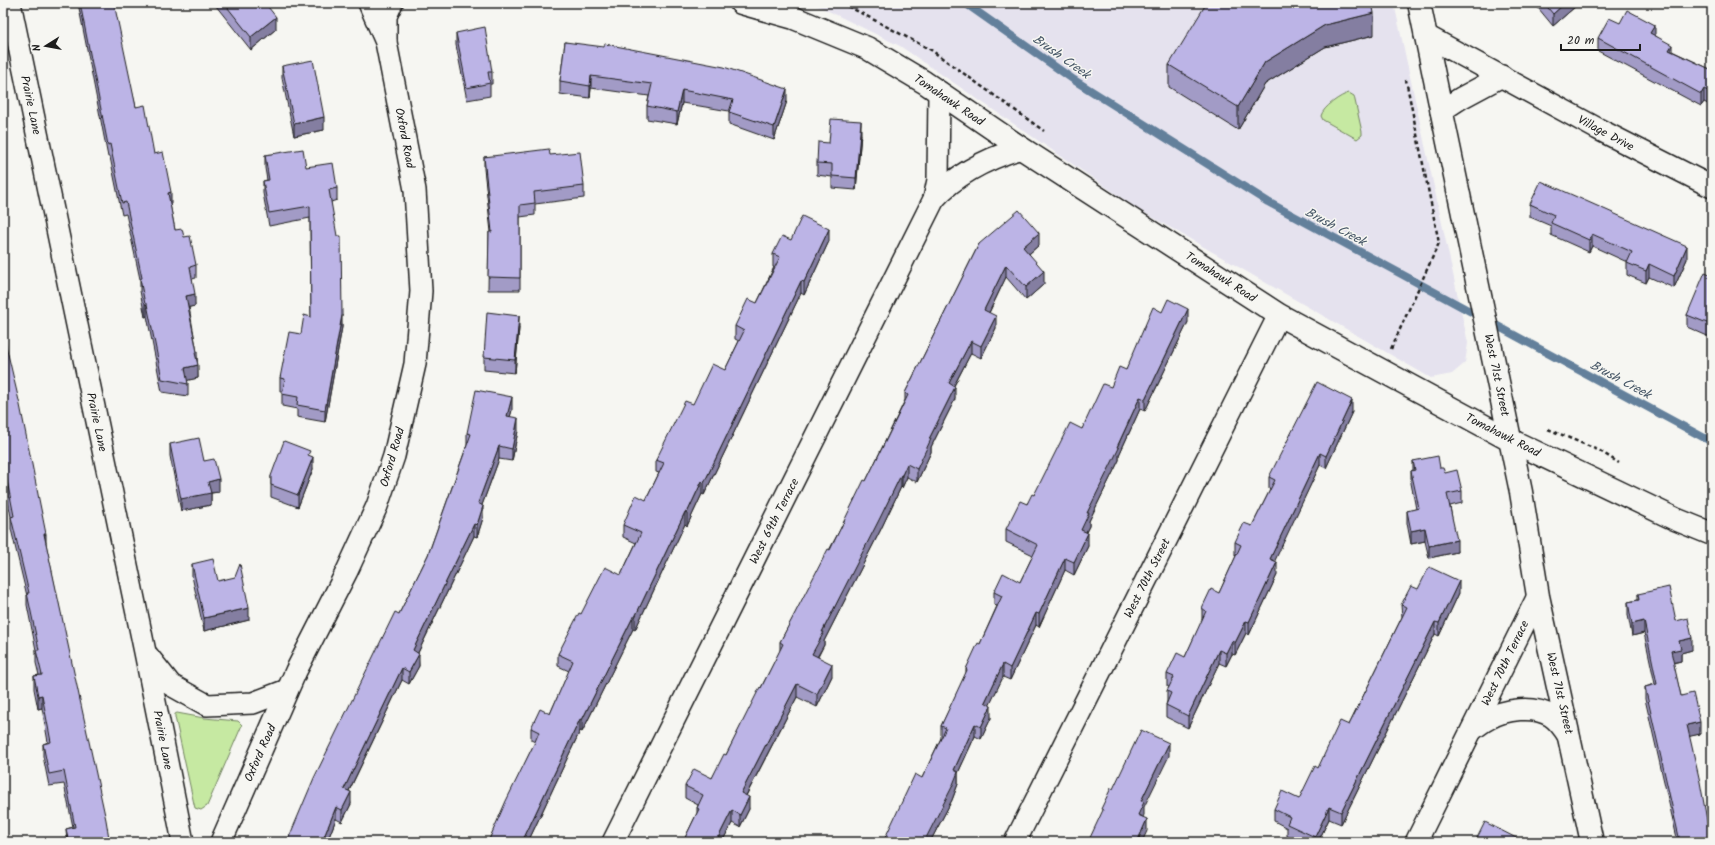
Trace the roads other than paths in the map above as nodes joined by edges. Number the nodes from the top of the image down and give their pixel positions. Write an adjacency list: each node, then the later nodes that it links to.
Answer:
1 (10, 3): 18 (street, Prairie Lane)
2 (369, 3): 7 (street, Oxford Road)
3 (392, 3): 7 (street, Oxford Road)
4 (741, 3): 9 (street, Tomahawk Road)
5 (1419, 3): 6 (street, West 71st Street)
6 (1425, 35): 8 (street, Village Drive); 10 (street, West 71st Street)
7 (386, 42): 19 (street, Oxford Road)
8 (1502, 76): 10 (street); 12 (street, Village Drive)
9 (939, 92): 11 (street, Tomahawk Road); 13 (street, West 69th Terrace)
10 (1442, 111): 15 (street, West 71st Street)
11 (1021, 148): 13 (street, West 69th Terrace); 14 (street, Tomahawk Road)
12 (1712, 187)
13 (934, 199): 24 (street, West 69th Terrace)
14 (1279, 315): 15 (street, Tomahawk Road); 25 (street, West 70th Street)
15 (1510, 440): 16 (street, Tomahawk Road); 17 (street, West 71st Street)
16 (1712, 534)
17 (1538, 596): 20 (street, West 70th Terrace); 21 (street, West 71st Street)
18 (145, 652): 19 (street); 22 (street, Prairie Lane)
19 (287, 690): 23 (street, Oxford Road)
20 (1472, 730): 21 (street, West 70th Terrace); 26 (street, West 70th Terrace)
21 (1569, 737): 27 (street, West 71st Street)
22 (183, 842)
23 (221, 842)
24 (613, 842)
25 (1015, 842)
26 (1416, 842)
27 (1592, 842)

